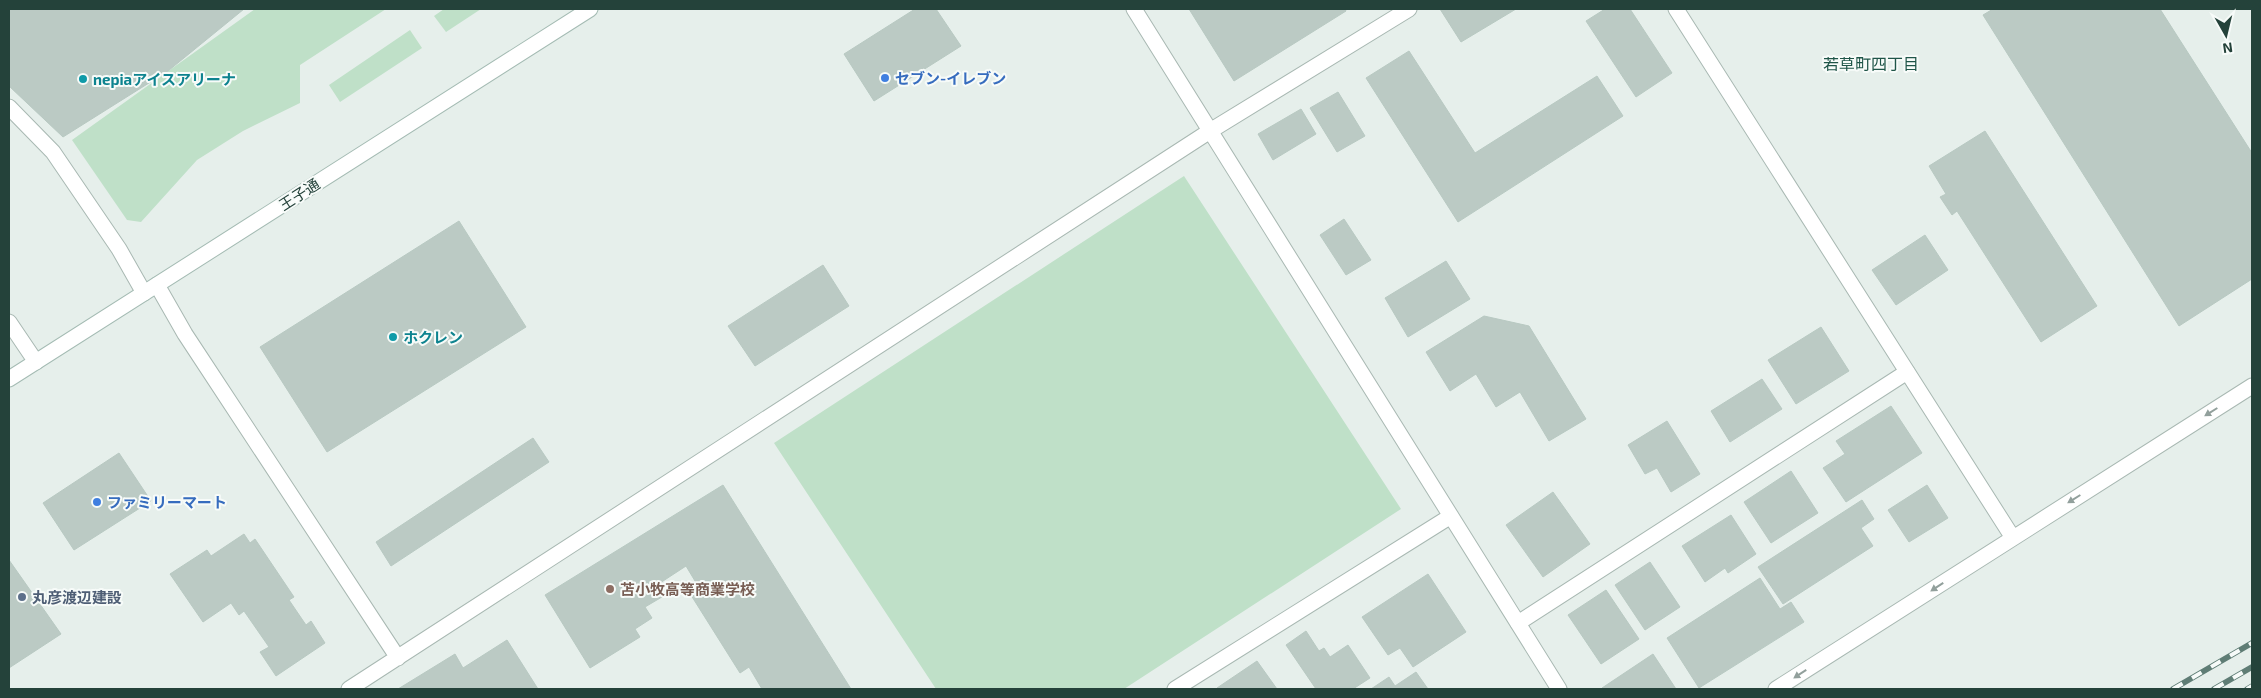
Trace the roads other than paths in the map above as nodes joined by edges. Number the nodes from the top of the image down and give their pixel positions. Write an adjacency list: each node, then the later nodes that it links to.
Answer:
1 (590, 9): 7 (street, 王子通)
2 (1134, 9): 6 (street)
3 (1409, 9): 6 (street)
4 (1676, 9): 10 (street)
5 (9, 107): 7 (street)
6 (1210, 131): 13 (street); 16 (street)
7 (151, 289): 9 (street, 王子通); 16 (street)
8 (9, 322): 9 (street)
9 (36, 362): 11 (street, 王子通)
10 (1907, 372): 14 (street); 15 (street)
11 (9, 380)
12 (2252, 386): 14 (street, one-way to 14)
13 (1451, 516): 15 (street); 18 (street)
14 (2013, 538): 20 (street, one-way to 20)
15 (1518, 623): 19 (street)
16 (398, 658): 17 (street)
17 (349, 689)
18 (1175, 689)
19 (1559, 689)
20 (1776, 689)

